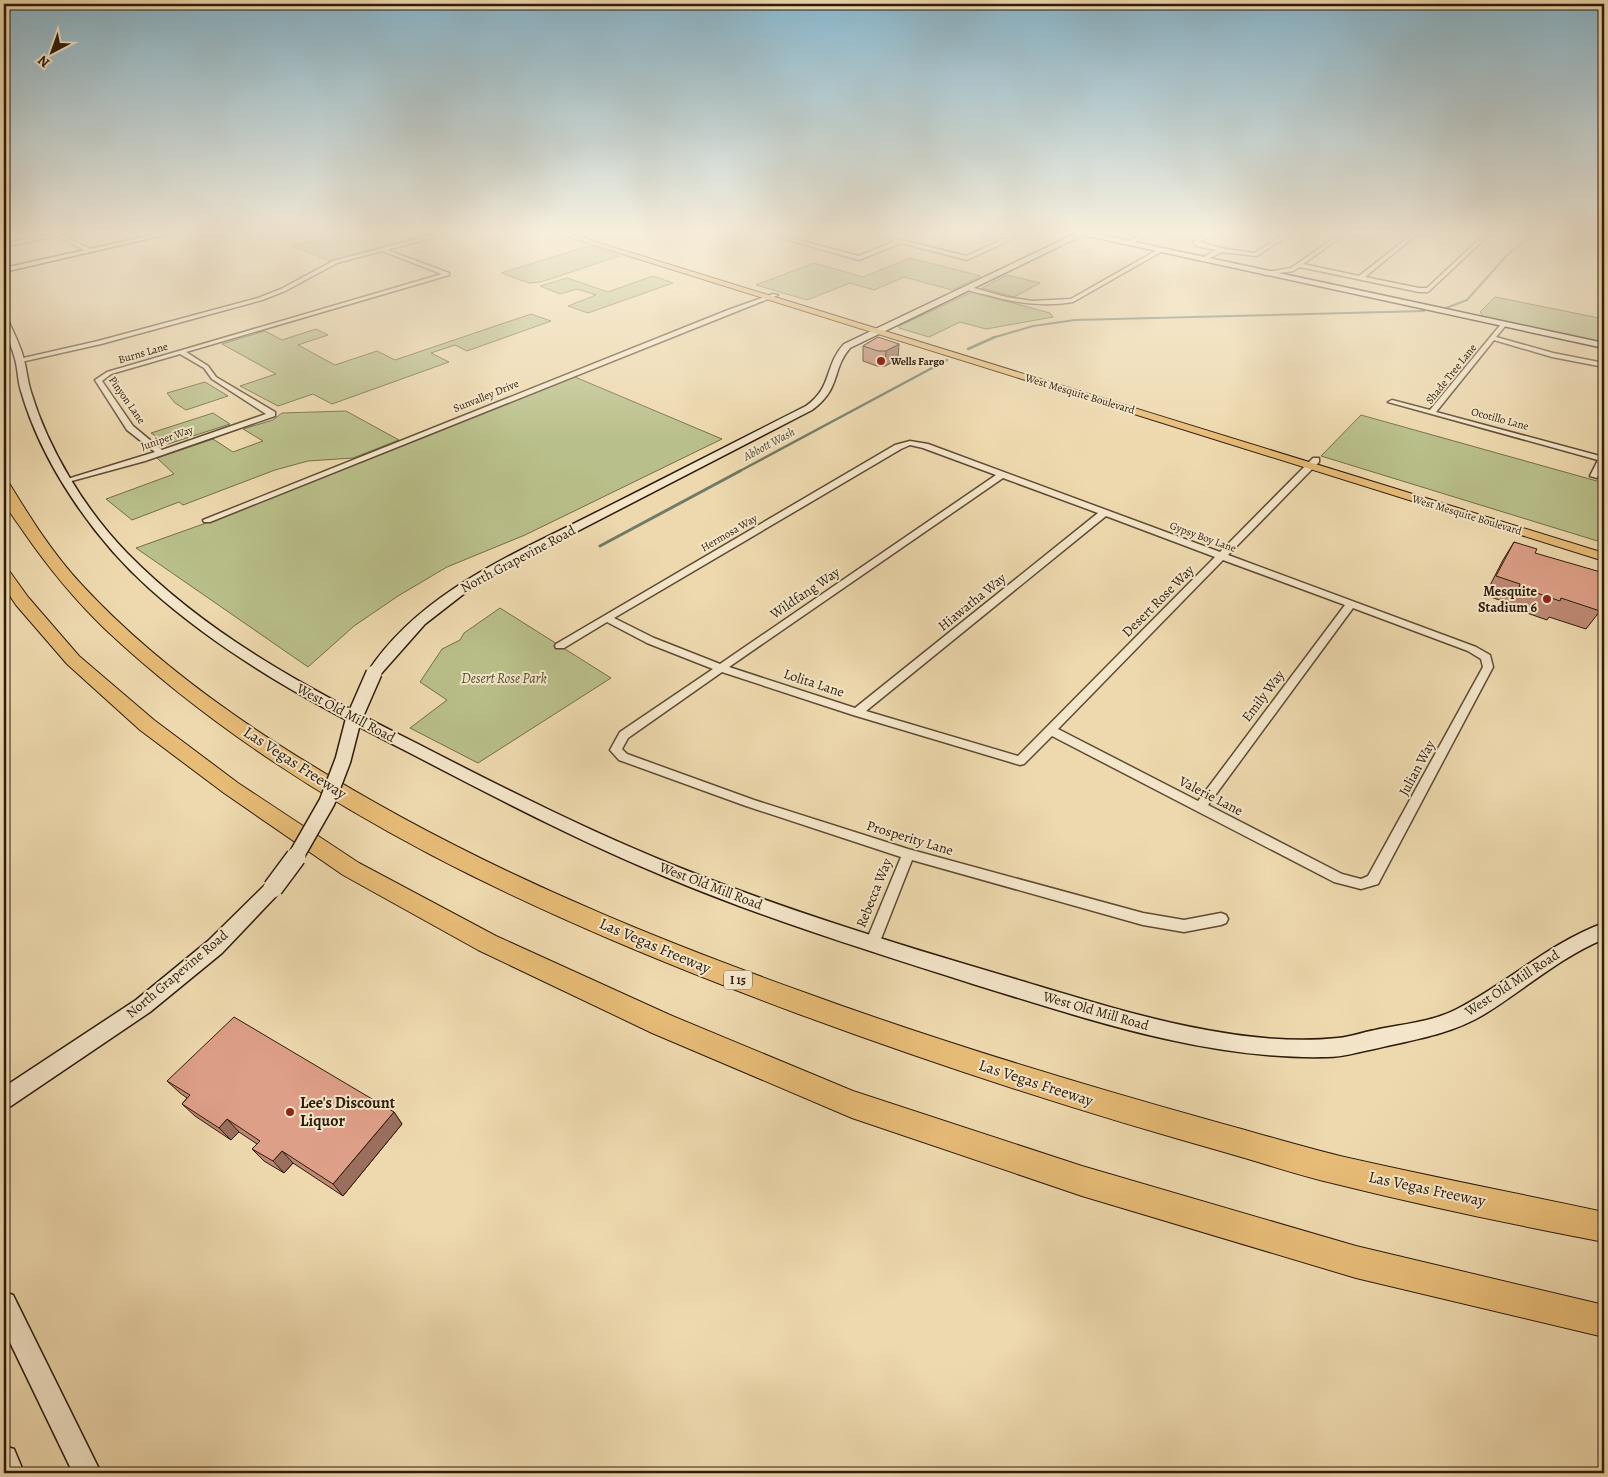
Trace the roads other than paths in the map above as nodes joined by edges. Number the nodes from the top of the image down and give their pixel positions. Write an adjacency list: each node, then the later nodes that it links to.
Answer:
1 (253, 301): 15 (street)
2 (355, 301): 14 (street, Burns Lane)
3 (758, 301): 29 (street, Sunvalley Drive)
4 (787, 301): 11 (main road, West Mesquite Boulevard)
5 (940, 301): 11 (street, North Grapevine Road)
6 (1016, 301): 7 (street)
7 (1068, 301)
8 (1396, 301): 10 (street)
9 (4, 320): 15 (street, West Old Mill Road)
10 (1504, 324): 12 (street, Shade Tree Lane); 13 (street)
11 (879, 330): 23 (main road, West Mesquite Boulevard); 49 (street, North Grapevine Road, bridge)
12 (1492, 338): 16 (street); 19 (street, Shade Tree Lane)
13 (1604, 346)
14 (181, 352): 17 (street, Burns Lane); 21 (street, Juniper Way)
15 (21, 360): 26 (street, West Old Mill Road)
16 (1604, 365)
17 (98, 380): 21 (street, Pinyon Lane)
18 (1392, 402): 19 (street, Ocotillo Lane)
19 (1431, 412): 22 (street, Ocotillo Lane)
20 (910, 443): 24 (street, Gypsy Boy Lane); 35 (street, Hermosa Way)
21 (160, 452): 26 (street, Juniper Way)
22 (1604, 458): 25 (street)
23 (1313, 463): 30 (main road, West Mesquite Boulevard); 31 (street, Desert Rose Way); 32 (main road, West Mesquite Boulevard)
24 (1002, 475): 28 (street, Gypsy Boy Lane); 38 (street, Wildfang Way)
25 (1594, 476)
26 (68, 480): 48 (street, West Old Mill Road)
27 (4, 486): 50 (highway, Las Vegas Freeway / I 15)
28 (1104, 513): 31 (street, Gypsy Boy Lane); 39 (street, Hiawatha Way)
29 (207, 520)
30 (1604, 549)
31 (1222, 556): 34 (street, Gypsy Boy Lane); 40 (street, Desert Rose Way)
32 (1604, 557)
33 (4, 575): 52 (highway)
34 (1351, 604): 37 (street, Gypsy Boy Lane); 43 (street, Emily Way)
35 (606, 618): 36 (street, Hermosa Way); 38 (street, Lolita Lane)
36 (560, 646)
37 (1486, 657): 45 (street, Julian Way)
38 (719, 668): 39 (street, Lolita Lane); 41 (street, Wildfang Way)
39 (857, 712): 42 (street, Lolita Lane)
40 (1050, 730): 42 (street, Desert Rose Way); 43 (street, Valerie Lane)
41 (624, 735): 44 (street, Prosperity Lane)
42 (1020, 761)
43 (1200, 806): 45 (street, Valerie Lane)
44 (908, 854): 46 (street, Prosperity Lane); 48 (street, Rebecca Way)
45 (1360, 884)
46 (1221, 919)
47 (1604, 931): 48 (street, West Old Mill Road)
48 (872, 944)
49 (4, 1099)
50 (1604, 1227)
51 (4, 1304): 55 (street)
52 (1604, 1321)
53 (4, 1459): 54 (street)
54 (10, 1473)
55 (87, 1473)

